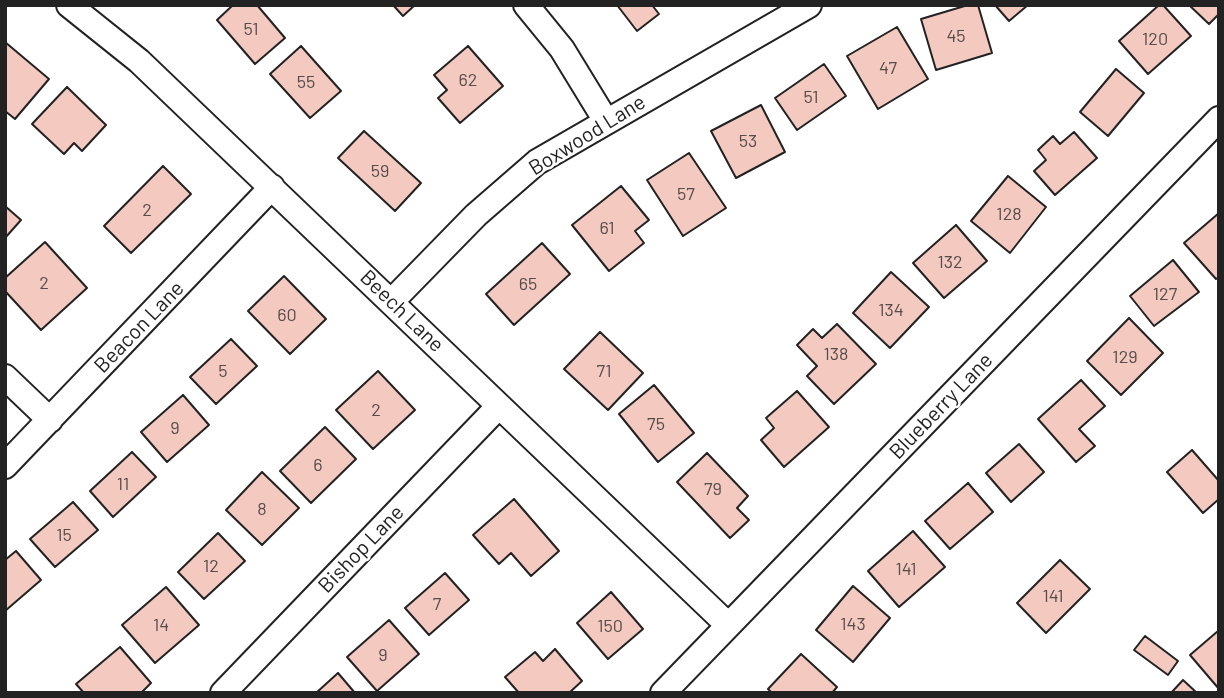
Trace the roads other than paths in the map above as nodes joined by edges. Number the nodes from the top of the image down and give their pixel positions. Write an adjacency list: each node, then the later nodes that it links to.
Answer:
1 (69, 5): 6 (street, Beech Lane)
2 (526, 5): 5 (street)
3 (809, 5): 5 (street, Boxwood Lane)
4 (1219, 119): 12 (street, Blueberry Lane)
5 (606, 121): 7 (street, Boxwood Lane)
6 (272, 187): 7 (street, Beech Lane); 10 (street, Beacon Lane)
7 (392, 301): 9 (street, Beech Lane)
8 (5, 377): 10 (street)
9 (499, 406): 12 (street, Beech Lane); 13 (street, Bishop Lane)
10 (50, 420): 11 (street, Beacon Lane)
11 (5, 466)
12 (728, 625): 14 (street, Blueberry Lane)
13 (223, 693)
14 (663, 693)

